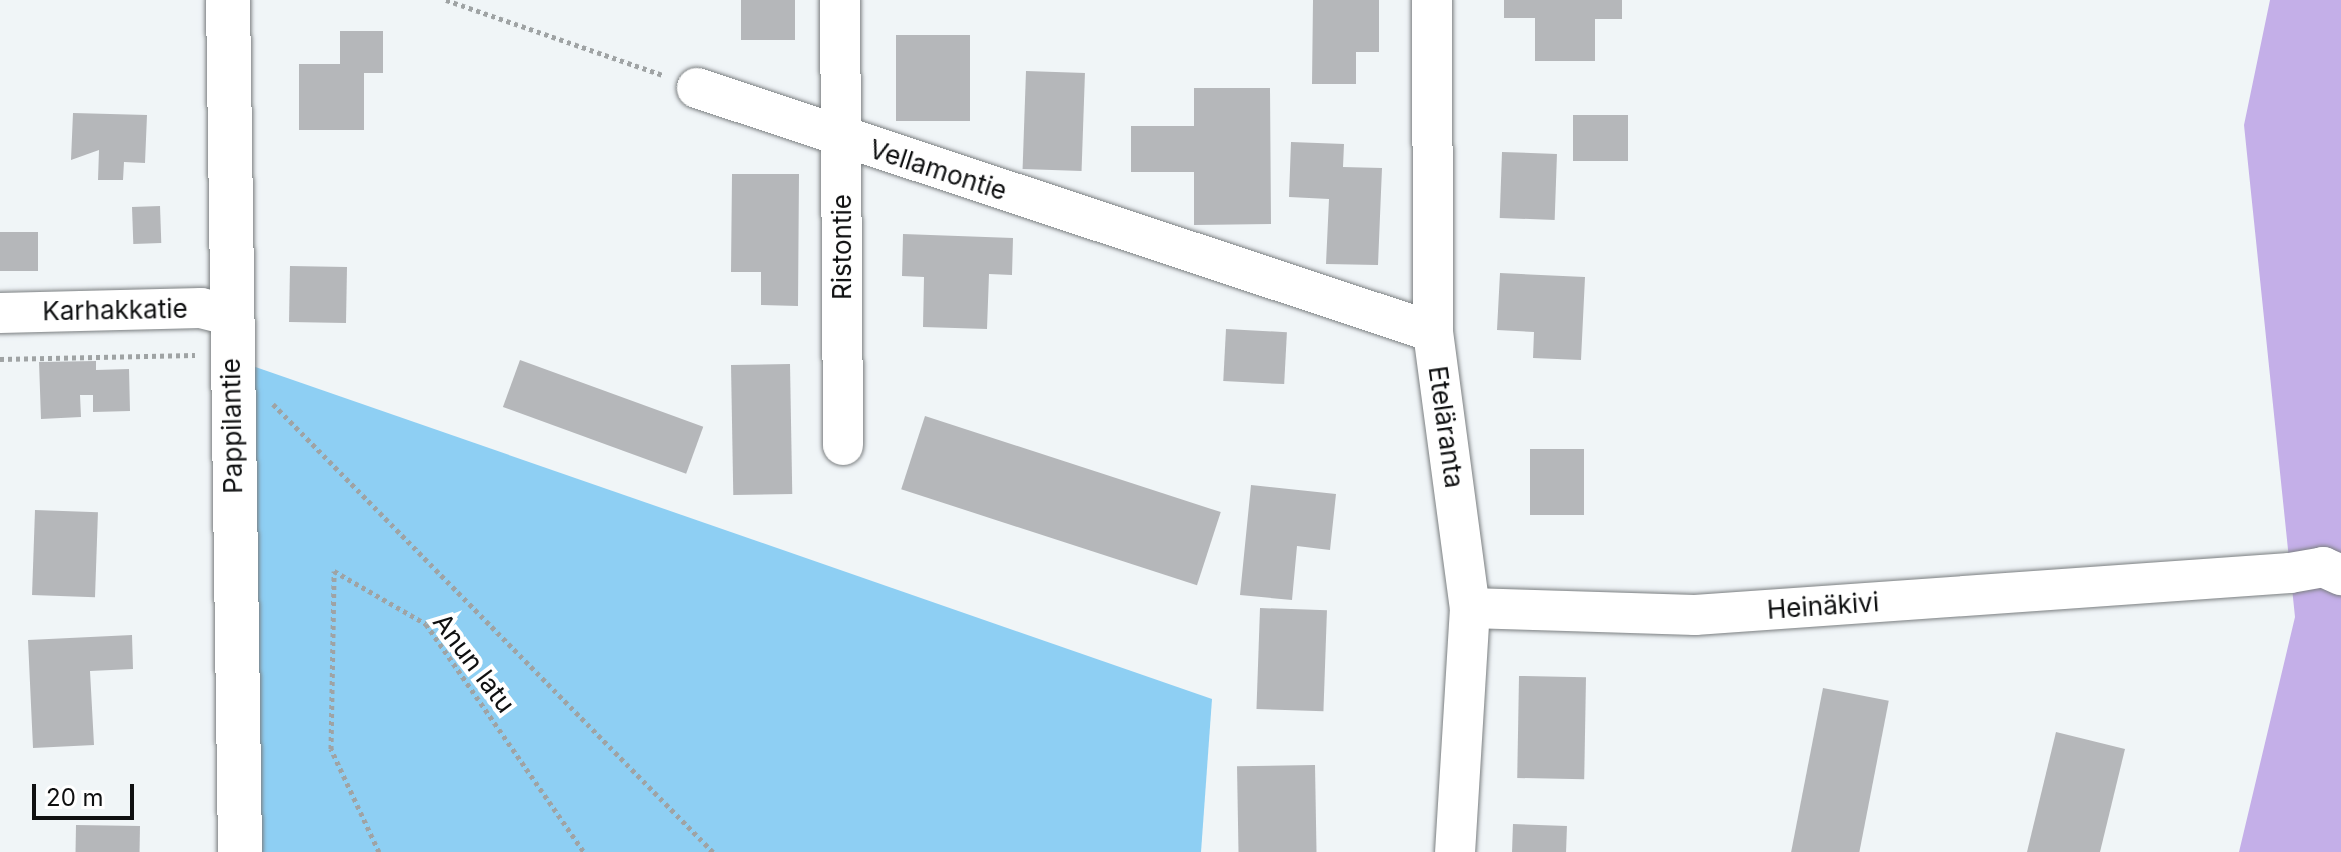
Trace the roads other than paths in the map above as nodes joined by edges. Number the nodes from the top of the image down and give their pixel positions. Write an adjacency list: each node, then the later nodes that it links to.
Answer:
1 (228, 0): 7 (street, Pappilantie)
2 (840, 0): 5 (street, Ristontie)
3 (1432, 0): 8 (street, Eteläranta)
4 (697, 88): 5 (street, Vellamontie)
5 (842, 138): 8 (street, Vellamontie); 9 (street, Ristontie)
6 (0, 313): 7 (street, Karhakkatie)
7 (230, 315): 14 (street, Pappilantie)
8 (1433, 332): 13 (street, Eteläranta)
9 (843, 445)
10 (2290, 573): 11 (street, Heinäkivi); 12 (street); 13 (street, Heinäkivi)
11 (2341, 575)
12 (2341, 596)
13 (1470, 608): 15 (street, Eteläranta)
14 (240, 852)
15 (1455, 852)

